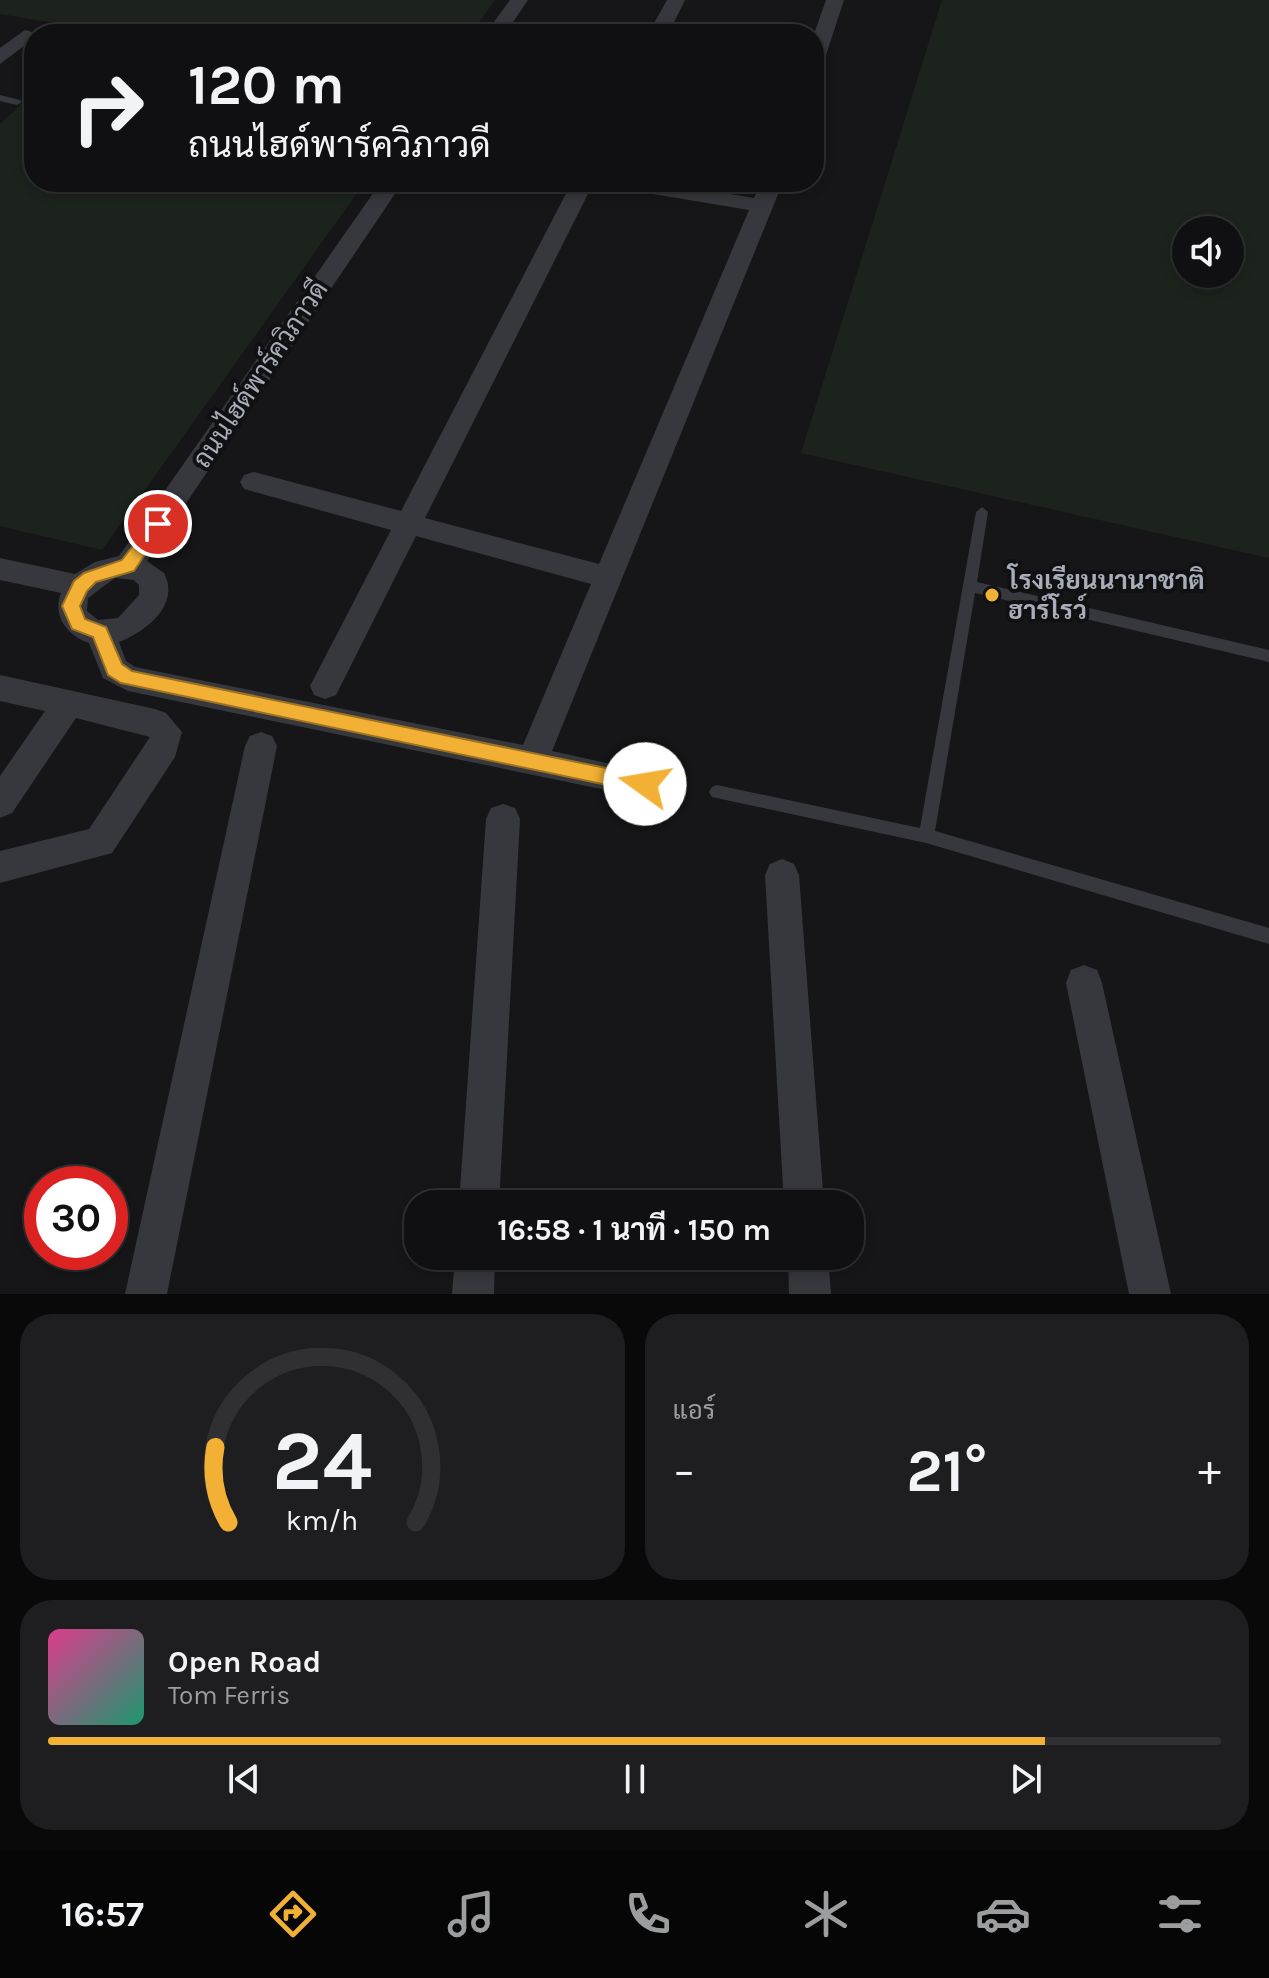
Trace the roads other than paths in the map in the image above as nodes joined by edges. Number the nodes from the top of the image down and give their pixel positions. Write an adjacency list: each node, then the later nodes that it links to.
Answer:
1 (519, 0): 4 (street)
2 (676, 0): 5 (street)
3 (835, 0): 6 (street)
4 (502, 24)
5 (663, 24)
6 (824, 32)
7 (24, 37): 8 (street)
8 (0, 58)
9 (0, 98): 10 (lane)
10 (17, 102)
11 (385, 192): 18 (street, ถนนไฮด์พาร์ควิภาวดี)
12 (578, 192): 17 (street)
13 (742, 192): 14 (street)
14 (767, 194): 20 (street)
15 (254, 482): 17 (street)
16 (982, 512): 22 (lane)
17 (408, 524): 20 (street); 25 (street)
18 (127, 567): 21 (street); 23 (street)
19 (0, 569): 21 (street)
20 (609, 578): 29 (street)
21 (80, 586): 23 (street)
22 (969, 586): 24 (lane); 34 (lane)
23 (100, 632): 29 (street)
24 (1269, 656)
25 (325, 686)
26 (0, 688): 27 (street)
27 (69, 702): 32 (street); 35 (street)
28 (261, 746): 43 (street)
29 (533, 759): 30 (street)
30 (645, 784)
31 (717, 792): 34 (lane)
32 (0, 803)
33 (503, 819): 39 (street)
34 (926, 836): 37 (lane)
35 (0, 867)
36 (782, 875): 40 (street)
37 (1269, 936)
38 (1084, 983): 46 (street)
39 (480, 1190)
40 (803, 1190)
41 (474, 1270): 44 (street)
42 (809, 1270): 45 (street)
43 (146, 1294)
44 (473, 1294)
45 (810, 1294)
46 (1150, 1294)

